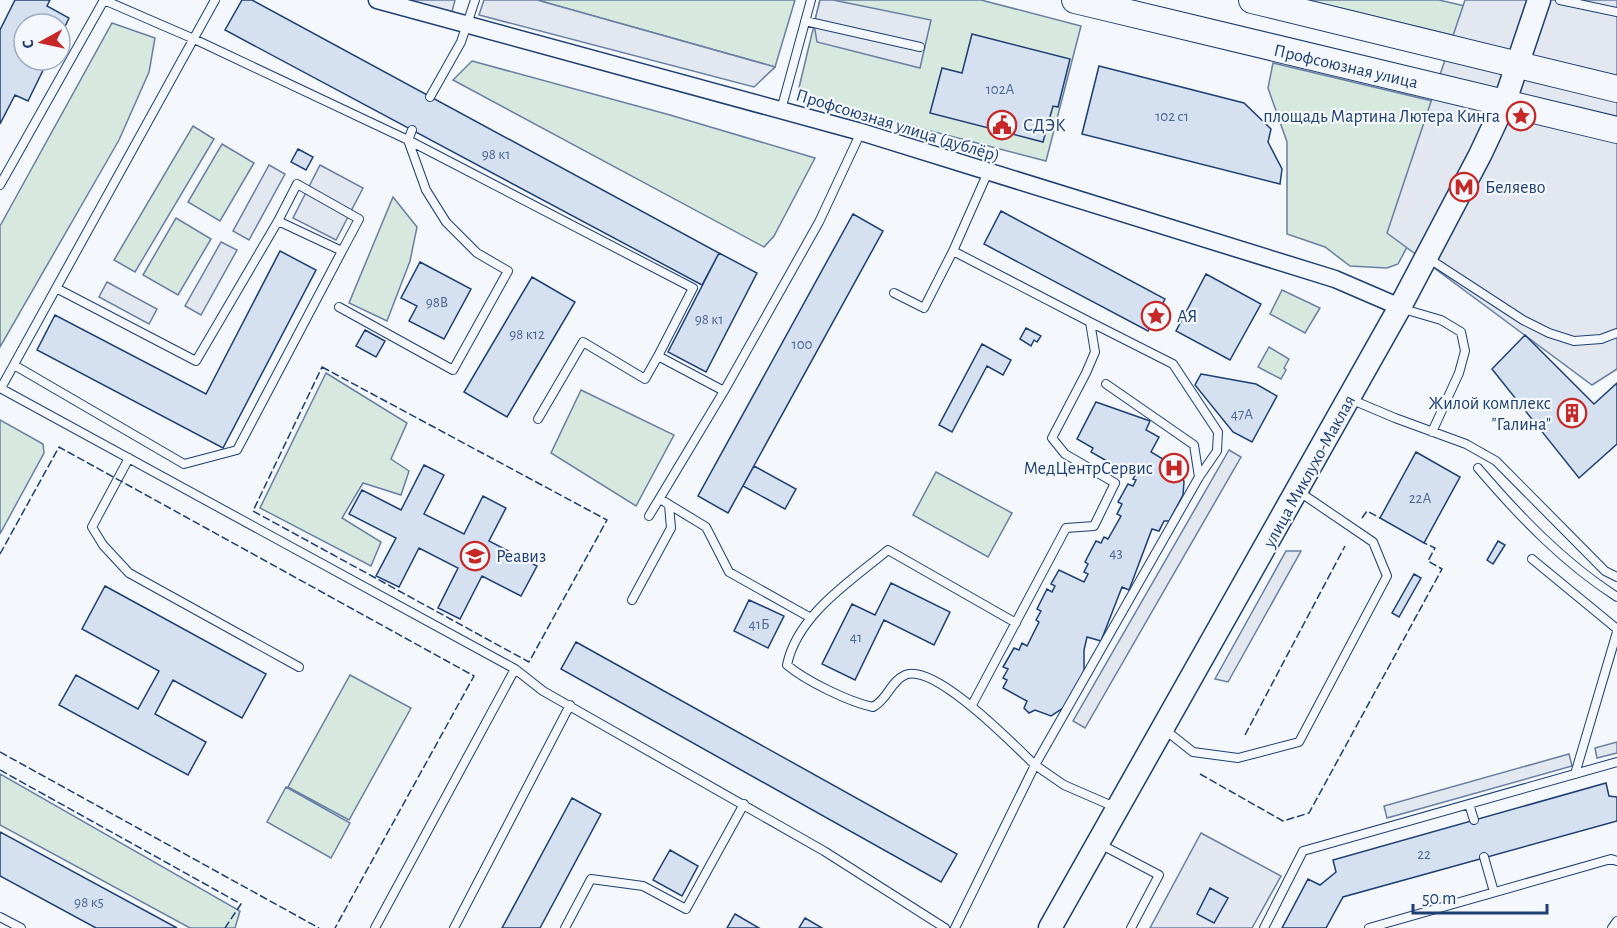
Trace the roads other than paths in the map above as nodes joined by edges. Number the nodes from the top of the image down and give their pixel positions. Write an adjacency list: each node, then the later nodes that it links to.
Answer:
1 (104, 0): 13 (lane); 25 (lane)
2 (215, 0): 13 (lane)
3 (377, 0): 12 (street, Профсоюзная улица (дублёр))
4 (475, 0): 12 (lane)
5 (811, 0): 11 (lane)
6 (1075, 0): 18 (main road, Профсоюзная улица)
7 (1252, 0): 15 (main road)
8 (1539, 0): 15 (main road, улица Миклухо-Маклая)
9 (1560, 0): 10 (lane)
10 (1617, 12)
11 (805, 21): 14 (lane); 19 (lane)
12 (466, 25): 17 (lane); 19 (street, Профсоюзная улица (дублёр))
13 (194, 39): 23 (lane); 30 (lane)
14 (920, 47)
15 (1516, 65): 16 (main road); 18 (main road, улица Миклухо-Маклая)
16 (1617, 89)
17 (430, 98)
18 (1504, 104): 21 (main road, Профсоюзная улица); 29 (main road, улица Миклухо-Маклая)
19 (781, 110): 22 (street, Профсоюзная улица (дублёр))
20 (412, 130): 23 (lane)
21 (1617, 130)
22 (861, 132): 24 (street, Профсоюзная улица (дублёр)); 40 (lane)
23 (408, 140): 33 (lane); 36 (lane)
24 (988, 172): 28 (lane); 32 (street, Профсоюзная улица (дублёр))
25 (0, 185)
26 (278, 221): 27 (lane); 27 (lane); 30 (lane)
27 (342, 251): 37 (lane)
28 (953, 251): 31 (lane); 34 (lane)
29 (1426, 256): 32 (main road, улица Миклухо-Маклая); 35 (lane)
30 (56, 288): 37 (lane)
31 (894, 293)
32 (1400, 307): 41 (main road, улица Миклухо-Маклая); 43 (lane)
33 (339, 308)
34 (1090, 322): 46 (lane); 56 (lane)
35 (1617, 333)
36 (658, 356): 40 (lane); 42 (lane)
37 (14, 365): 39 (lane)
38 (1106, 384): 46 (lane)
39 (1, 388): 44 (lane)
40 (724, 390): 48 (lane)
41 (1349, 398): 43 (lane); 47 (main road, улица Миклухо-Маклая)
42 (538, 419)
43 (1432, 432): 52 (lane)
44 (129, 458): 58 (lane); 59 (lane)
45 (1478, 468): 53 (lane)
46 (1199, 477): 64 (lane)
47 (1298, 491): 62 (main road, улица Миклухо-Маклая); 62 (lane)
48 (660, 499): 49 (lane); 50 (lane)
49 (669, 504): 54 (lane); 55 (lane)
50 (649, 516)
51 (1532, 559): 57 (lane)
52 (1617, 577)
53 (1617, 597)
54 (632, 600)
55 (811, 618): 56 (lane); 61 (lane)
56 (1016, 623): 61 (lane)
57 (1617, 631): 65 (lane)
58 (298, 667)
59 (515, 669): 60 (lane); 77 (lane)
60 (570, 705): 66 (lane); 78 (lane)
61 (972, 705): 64 (lane)
62 (1164, 729): 68 (main road, улица Миклухо-Маклая)
63 (1617, 762): 65 (lane)
64 (1035, 765): 68 (lane); 81 (lane)
65 (1575, 774): 67 (lane)
66 (744, 804): 79 (lane); 80 (lane)
67 (1469, 804): 69 (lane); 84 (lane)
68 (1117, 808): 70 (main road, улица Миклухо-Маклая)
69 (1474, 820)
70 (1098, 843): 82 (main road, улица Миклухо-Маклая); 83 (lane)
71 (1484, 857): 73 (lane)
72 (1617, 861): 73 (lane)
73 (1494, 892): 85 (lane)
74 (0, 917): 76 (lane)
75 (1617, 921): 86 (lane)
76 (21, 928)
77 (375, 928)
78 (454, 928)
79 (565, 928)
80 (945, 928)
81 (955, 928)
82 (1050, 928)
83 (1131, 928)
84 (1264, 928)
85 (1369, 928)
86 (1612, 928)

